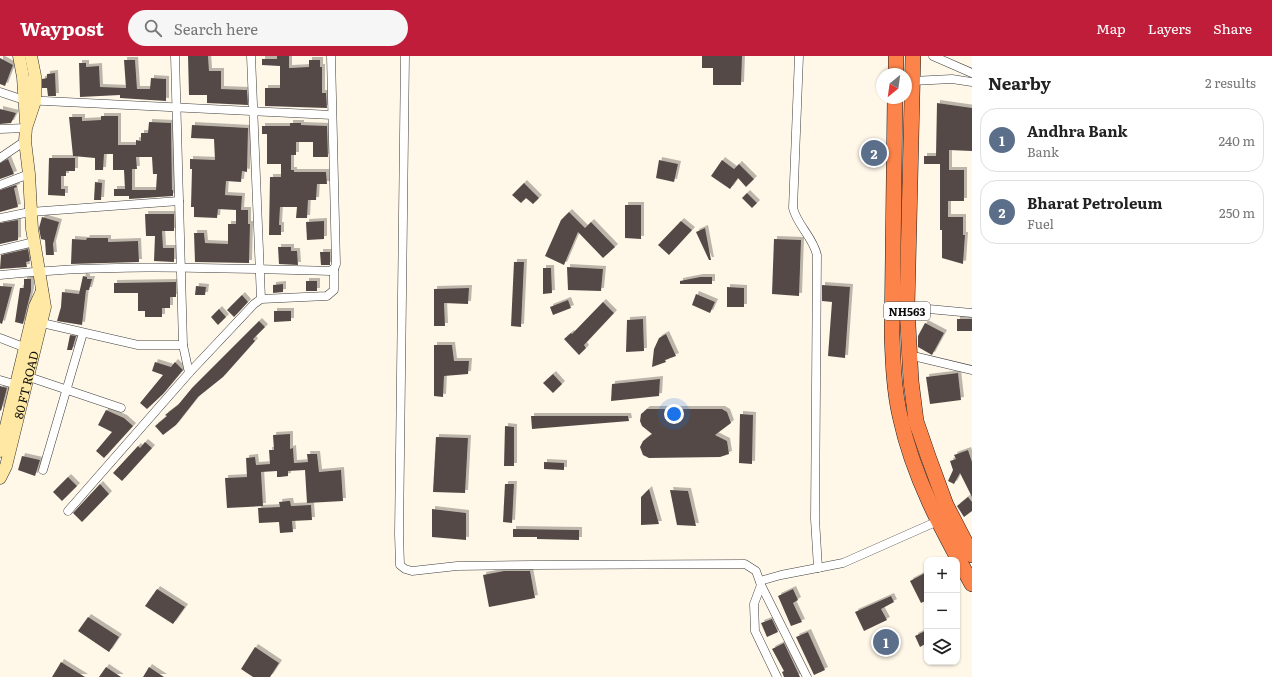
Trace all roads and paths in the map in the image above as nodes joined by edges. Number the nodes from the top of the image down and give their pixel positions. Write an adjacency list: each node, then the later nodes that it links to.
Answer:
1 (19, 56): 16 (street, 80 FT ROAD)
2 (31, 56): 16 (street, 80 FT ROAD)
3 (175, 56): 19 (street)
4 (251, 56): 20 (street)
5 (331, 56): 21 (street)
6 (405, 56): 65 (street)
7 (798, 56): 64 (street)
8 (896, 56): 11 (highway)
9 (913, 56): 13 (highway, NH563)
10 (933, 56): 12 (street)
11 (896, 68)
12 (972, 73)
13 (912, 81): 14 (street)
14 (972, 82)
15 (0, 92): 16 (street)
16 (29, 100): 19 (street); 22 (street, 80 FT ROAD)
17 (895, 104): 36 (highway, NH563)
18 (912, 104): 38 (highway, NH563)
19 (177, 108): 20 (street); 28 (street)
20 (252, 112): 21 (street); 34 (street)
21 (332, 115): 35 (street)
22 (26, 128): 23 (street); 24 (street, 80 FT ROAD)
23 (0, 129)
24 (25, 141): 25 (street); 26 (street, 80 FT ROAD)
25 (0, 158)
26 (29, 174): 27 (street); 29 (street, 80 FT ROAD)
27 (0, 185)
28 (179, 201): 29 (street); 33 (street)
29 (30, 212): 30 (street); 31 (street, 80 FT ROAD)
30 (0, 218)
31 (34, 242): 32 (street); 37 (street, 80 FT ROAD)
32 (0, 250)
33 (182, 267): 34 (street); 37 (street); 47 (street)
34 (261, 269): 35 (street); 41 (street)
35 (334, 269): 41 (street)
36 (893, 269): 38 (highway); 61 (highway, NH563)
37 (39, 270): 39 (street); 40 (street, 80 FT ROAD)
38 (908, 271): 42 (highway, NH563)
39 (0, 275)
40 (42, 291): 44 (street, 80 FT ROAD); 48 (street, 80 FT ROAD)
41 (261, 298): 51 (street)
42 (907, 307): 43 (street); 49 (highway, NH563)
43 (972, 313)
44 (42, 323): 45 (street); 52 (street, 80 FT ROAD)
45 (83, 332): 47 (street); 55 (street)
46 (0, 338): 48 (street)
47 (184, 345): 51 (street)
48 (26, 348): 54 (street, 80 FT ROAD)
49 (909, 355): 50 (street); 62 (highway, NH563)
50 (972, 370)
51 (189, 373): 60 (street)
52 (29, 377): 55 (street); 59 (street, 80 FT ROAD)
53 (0, 380): 54 (street)
54 (17, 385): 57 (street, 80 FT ROAD)
55 (67, 390): 56 (street); 58 (street)
56 (121, 408)
57 (0, 451)
58 (43, 470)
59 (0, 478)
60 (68, 511)
61 (938, 521): 64 (street); 66 (highway, NH563)
62 (968, 537): 63 (highway, NH563)
63 (972, 555)
64 (818, 568): 65 (street)
65 (760, 583): 67 (street); 68 (street)
66 (972, 584)
67 (777, 677)
68 (807, 677)

